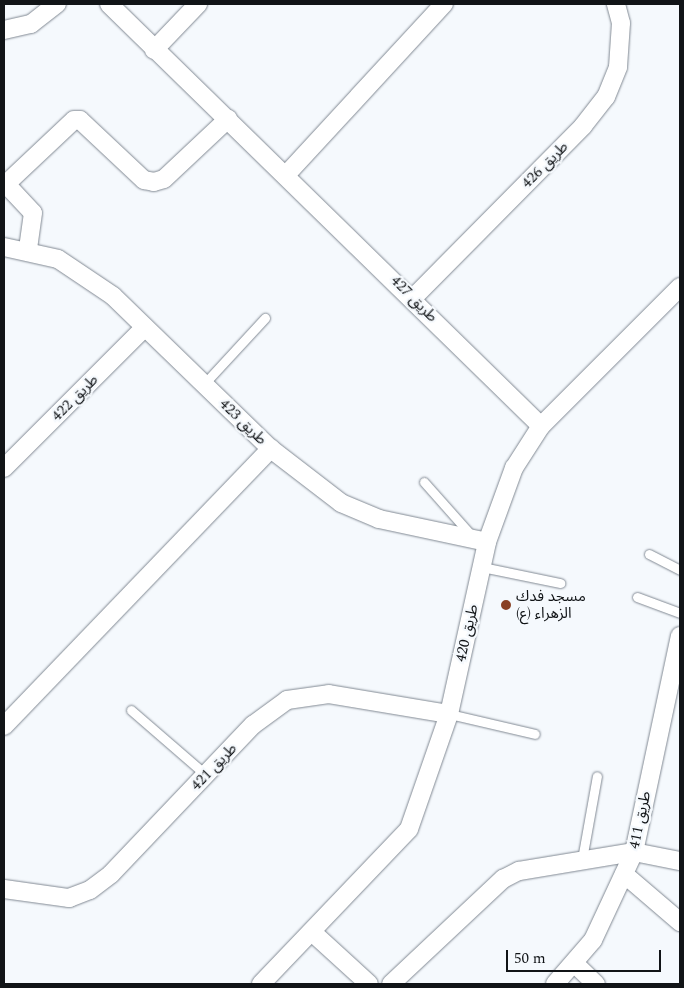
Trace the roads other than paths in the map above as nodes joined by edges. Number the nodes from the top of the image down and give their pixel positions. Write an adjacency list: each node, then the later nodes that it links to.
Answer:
1 (57, 4): 6 (street)
2 (109, 4): 7 (street, طريق 427)
3 (198, 4): 7 (street)
4 (444, 4): 9 (street)
5 (616, 4): 14 (street, طريق 426)
6 (4, 30)
7 (154, 50): 8 (street, طريق 427)
8 (228, 119): 9 (street, طريق 427); 10 (street)
9 (286, 175): 14 (street, طريق 427)
10 (5, 183): 12 (street)
11 (4, 247): 12 (street, طريق 423)
12 (28, 249): 16 (street, طريق 423)
13 (680, 287): 18 (street, طريق 420)
14 (413, 298): 18 (street, طريق 427)
15 (265, 318): 17 (lane)
16 (145, 327): 17 (street, طريق 423); 20 (street, طريق 422)
17 (204, 384): 19 (street, طريق 423)
18 (540, 426): 22 (street, طريق 420)
19 (271, 449): 22 (street, طريق 423); 33 (street)
20 (4, 468)
21 (424, 482): 22 (lane)
22 (480, 540): 24 (street, طريق 420)
23 (649, 554): 25 (lane)
24 (482, 567): 26 (lane); 32 (street, طريق 420)
25 (680, 570)
26 (560, 583)
27 (637, 597): 28 (lane)
28 (680, 613)
29 (680, 636): 30 (street, طريق 411)
30 (677, 664): 37 (street, طريق 411)
31 (132, 710): 35 (lane)
32 (448, 714): 34 (lane); 35 (street, طريق 421); 43 (street, طريق 420)
33 (4, 726)
34 (536, 734)
35 (206, 775): 41 (street, طريق 421)
36 (597, 776): 38 (lane)
37 (634, 852): 38 (street); 39 (street); 40 (street, طريق 411)
38 (582, 858): 47 (street)
39 (680, 861)
40 (624, 874): 42 (street); 44 (street, طريق 411)
41 (4, 889)
42 (680, 922)
43 (312, 932): 45 (street, طريق 420); 46 (street)
44 (575, 964): 48 (street, طريق 411); 49 (street)
45 (261, 984)
46 (369, 984)
47 (392, 984)
48 (555, 984)
49 (596, 984)

